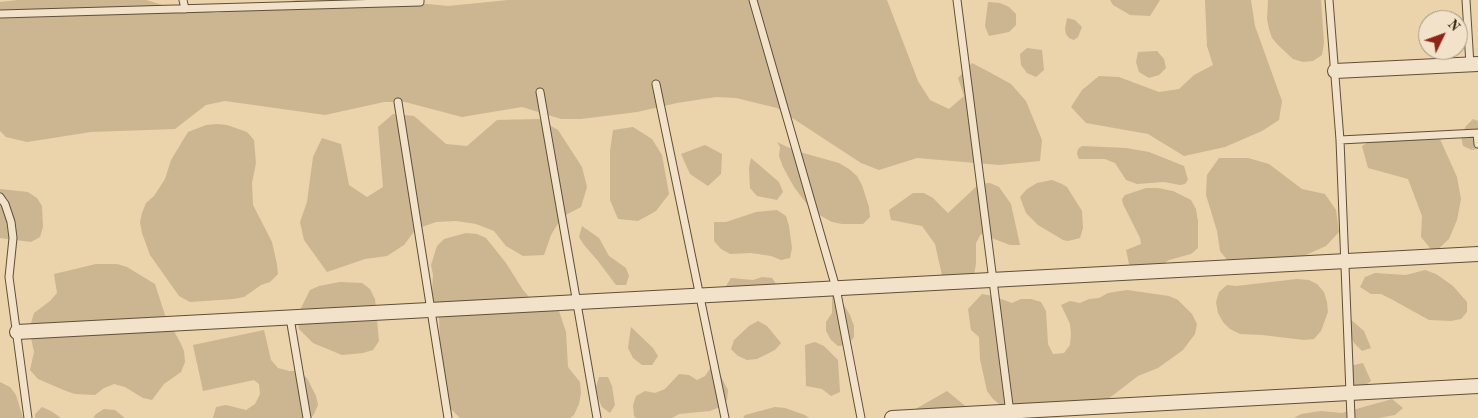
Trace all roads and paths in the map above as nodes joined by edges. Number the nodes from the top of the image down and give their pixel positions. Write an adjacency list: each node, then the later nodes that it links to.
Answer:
1 (183, 0): 7 (lane)
2 (420, 0): 7 (lane)
3 (753, 0): 21 (lane)
4 (957, 0): 20 (lane)
5 (1329, 0): 10 (lane)
6 (1466, 0): 9 (lane)
7 (184, 9): 8 (lane)
8 (0, 14)
9 (1474, 64): 10 (street)
10 (1335, 71): 15 (lane)
11 (656, 84): 22 (lane)
12 (540, 92): 23 (lane)
13 (398, 102): 24 (lane)
14 (1478, 133): 15 (lane); 16 (lane)
15 (1340, 140): 19 (lane)
16 (1478, 144)
17 (0, 197): 26 (lane)
18 (1478, 254): 19 (street)
19 (1345, 261): 20 (street); 28 (lane)
20 (992, 280): 21 (street); 29 (lane)
21 (836, 288): 22 (street); 35 (lane)
22 (700, 296): 23 (street); 34 (lane)
23 (576, 302): 24 (street); 33 (lane)
24 (430, 310): 25 (street); 32 (lane)
25 (290, 318): 26 (street); 31 (lane)
26 (17, 332): 30 (lane)
27 (1478, 386): 28 (street)
28 (1350, 393): 29 (street); 37 (lane)
29 (1010, 415): 36 (street)
30 (28, 418)
31 (307, 418)
32 (448, 418)
33 (597, 418)
34 (725, 418)
35 (861, 418)
36 (892, 418)
37 (1351, 418)

